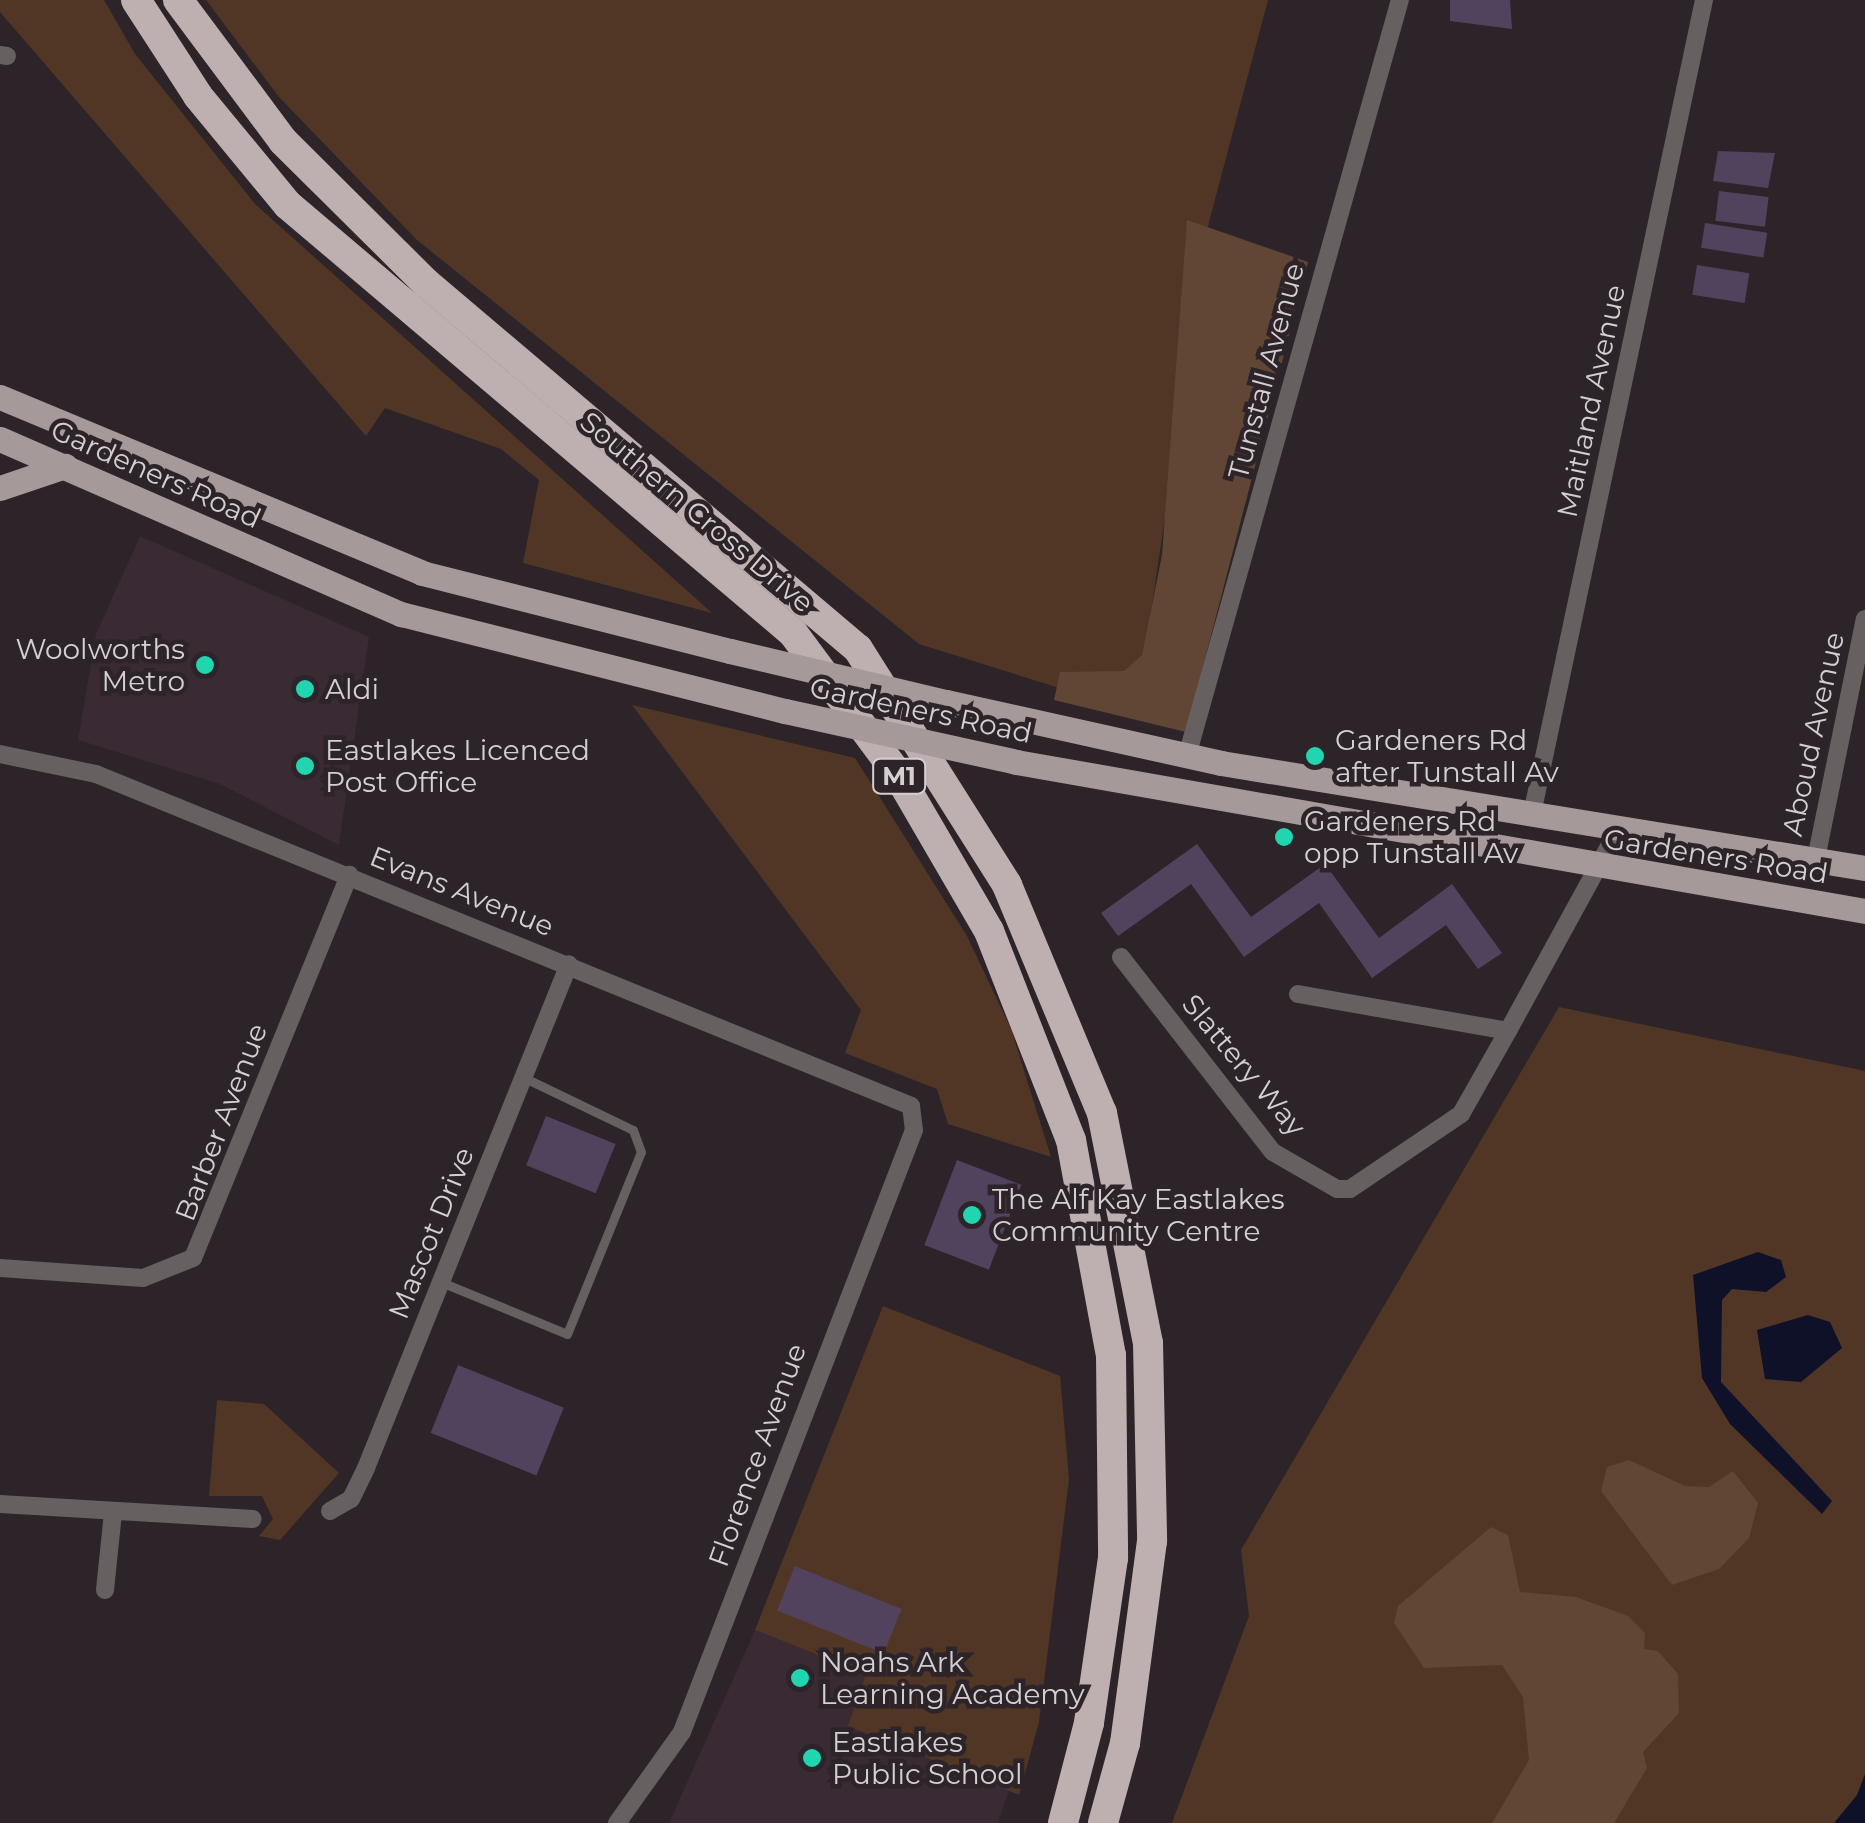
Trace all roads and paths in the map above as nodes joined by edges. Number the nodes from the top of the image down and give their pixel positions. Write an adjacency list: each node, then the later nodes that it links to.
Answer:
1 (136, 0): 33 (highway, Southern Cross Drive / M1)
2 (178, 0): 34 (highway, Southern Cross Drive / M1)
3 (1400, 0): 11 (street, Tunstall Avenue)
4 (1704, 0): 12 (street, Maitland Avenue)
5 (0, 397): 11 (main road, Gardeners Road, bridge)
6 (0, 439): 7 (main road, Gardeners Road)
7 (70, 465): 8 (main road); 15 (main road, Gardeners Road, bridge)
8 (0, 488)
9 (1865, 620): 14 (street, Aboud Avenue)
10 (0, 754): 17 (street, Evans Avenue)
11 (1188, 756): 12 (main road, Gardeners Road)
12 (1532, 814): 13 (main road, Gardeners Road)
13 (1619, 828): 14 (main road, Gardeners Road); 15 (street)
14 (1816, 859): 16 (main road, Gardeners Road)
15 (1599, 867): 18 (main road, Gardeners Road); 22 (street)
16 (1865, 868)
17 (349, 875): 20 (street, Evans Avenue); 25 (street, Barber Avenue)
18 (1865, 911)
19 (1121, 957): 22 (street, Slattery Way)
20 (569, 964): 23 (street, Mascot Drive); 24 (street, Evans Avenue)
21 (1298, 994): 22 (street)
22 (1508, 1031)
23 (523, 1078): 26 (street, Mascot Drive); 26 (lane)
24 (899, 1096): 32 (street, Florence Avenue)
25 (0, 1268)
26 (441, 1282): 28 (street, Mascot Drive)
27 (0, 1504): 29 (street)
28 (330, 1511)
29 (114, 1513): 30 (street); 31 (street)
30 (253, 1519)
31 (105, 1590)
32 (617, 1823)
33 (1063, 1823)
34 (1103, 1823)

